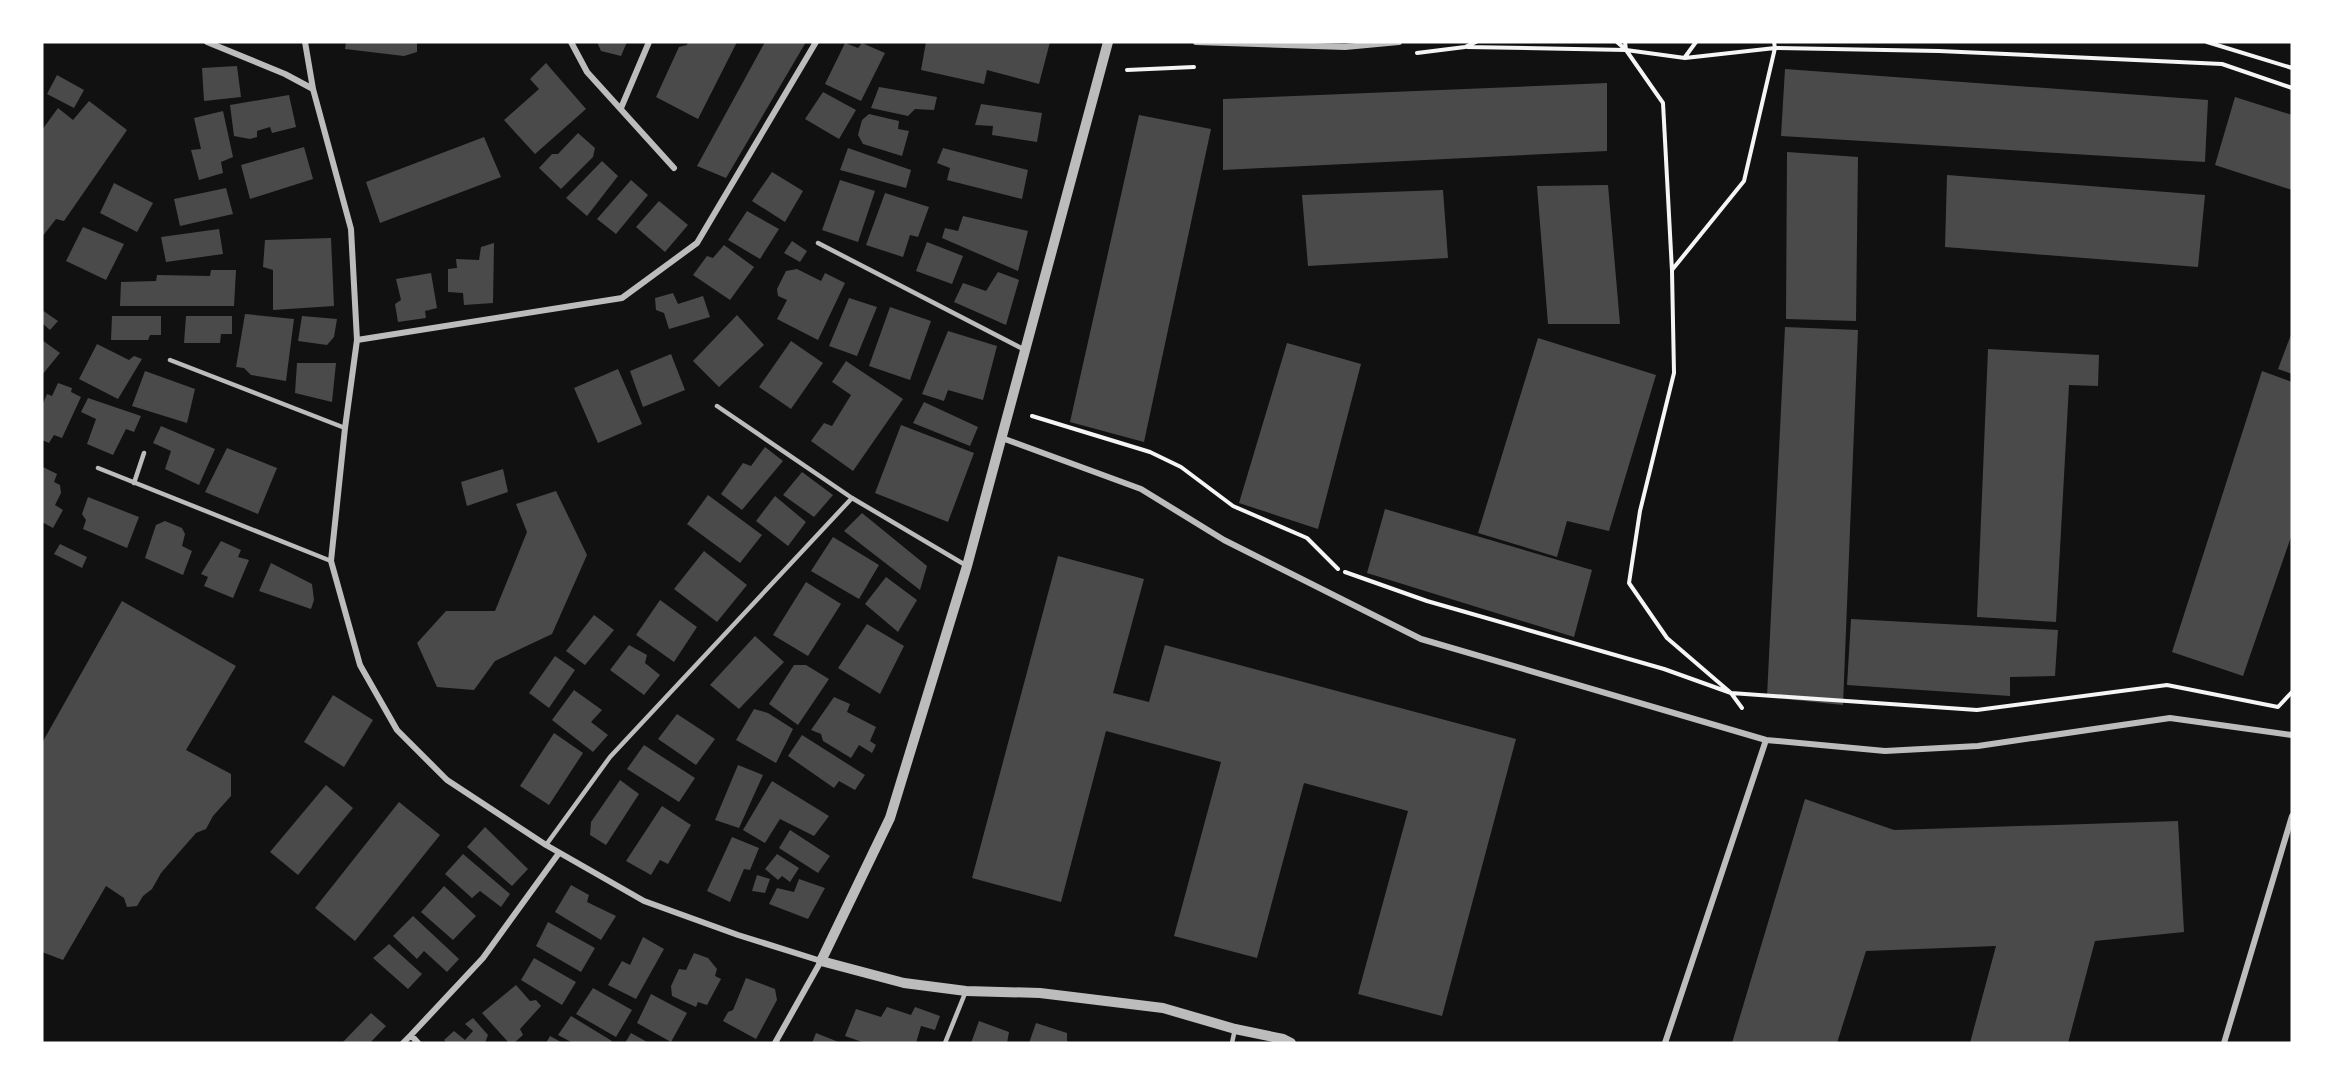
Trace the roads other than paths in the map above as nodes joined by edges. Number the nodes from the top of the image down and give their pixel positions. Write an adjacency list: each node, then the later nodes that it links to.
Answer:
1 (207, 42): 9 (street)
2 (305, 42): 9 (street)
3 (571, 42): 10 (street)
4 (649, 42): 10 (street)
5 (816, 42): 13 (street)
6 (1108, 42): 14 (street)
7 (1196, 42): 8 (street)
8 (1399, 42)
9 (313, 89): 13 (street)
10 (621, 108): 11 (street)
11 (674, 168)
12 (818, 243): 14 (lane)
13 (357, 340): 17 (street)
14 (1025, 350): 18 (street)
15 (170, 360): 17 (lane)
16 (717, 406): 22 (lane)
17 (345, 428): 23 (street)
18 (1002, 438): 24 (street); 26 (street)
19 (144, 453): 21 (lane)
20 (98, 468): 21 (lane)
21 (134, 483): 23 (lane)
22 (852, 498): 24 (lane); 28 (lane)
23 (331, 561): 28 (street)
24 (967, 566): 30 (street)
25 (2292, 735): 26 (street)
26 (1766, 740): 40 (street)
27 (2292, 816): 41 (street)
28 (546, 844): 29 (street)
29 (559, 853): 30 (street); 33 (street)
30 (821, 961): 31 (street); 36 (street)
31 (966, 991): 32 (street); 37 (lane)
32 (1235, 1029): 38 (lane); 39 (street)
33 (411, 1035): 34 (street); 35 (street)
34 (403, 1043)
35 (418, 1043)
36 (775, 1043)
37 (945, 1043)
38 (1232, 1043)
39 (1291, 1043)
40 (1665, 1043)
41 (2224, 1043)

